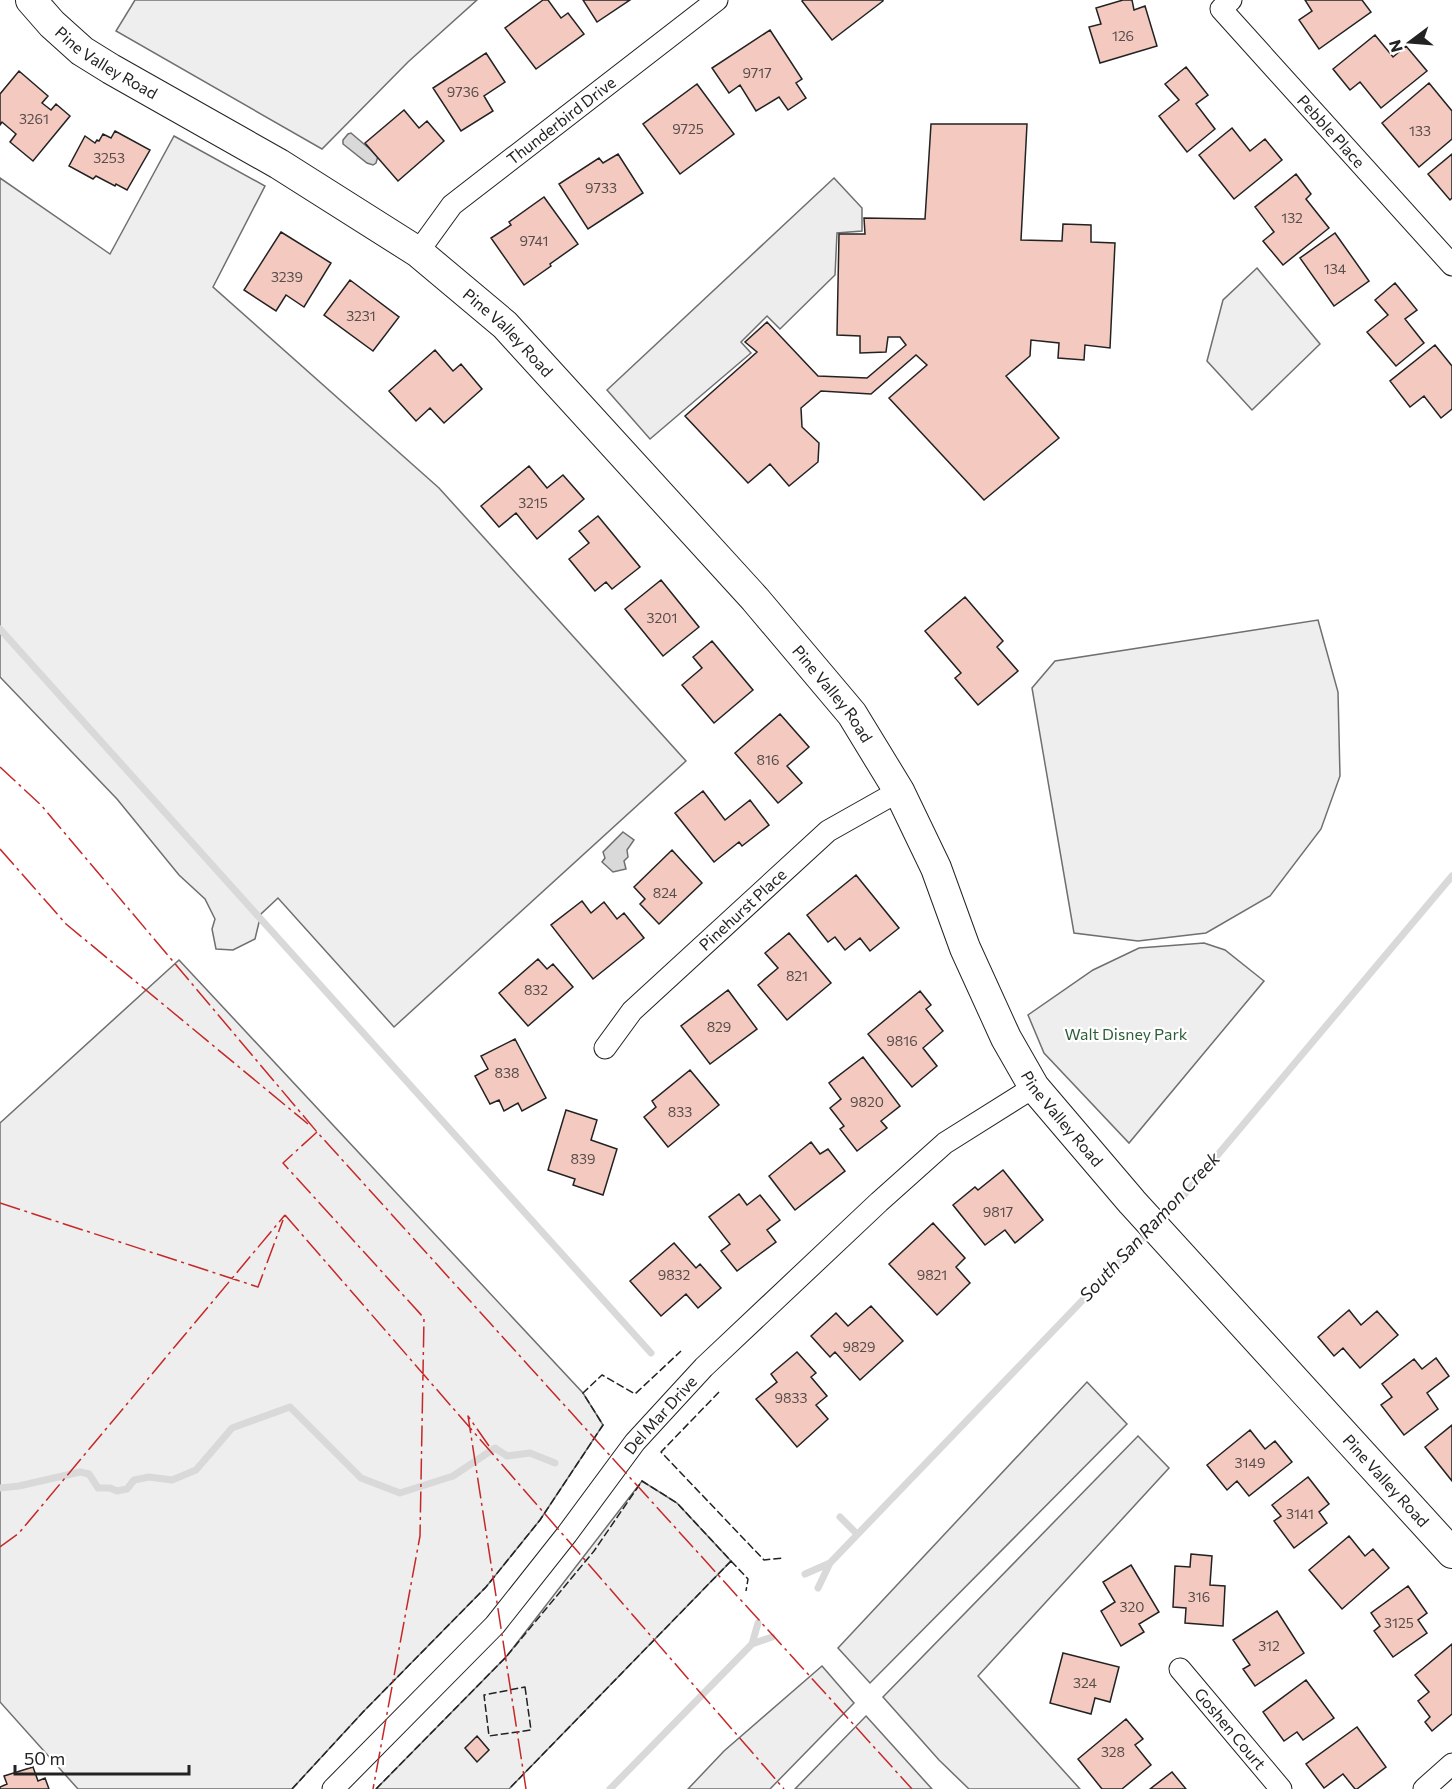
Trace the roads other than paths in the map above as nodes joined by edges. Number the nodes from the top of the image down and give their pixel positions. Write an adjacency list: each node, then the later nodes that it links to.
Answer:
1 (31, 0): 4 (street, Pine Valley Road)
2 (717, 0): 4 (street, Thunderbird Drive)
3 (1231, 0): 5 (street, Pebble Place)
4 (418, 252): 6 (street, Pine Valley Road)
5 (1452, 265)
6 (899, 791): 7 (street, Pinehurst Place); 8 (street, Pine Valley Road)
7 (605, 1047)
8 (1034, 1087): 9 (street, Pine Valley Road); 12 (street, Del Mar Drive)
9 (1452, 1553)
10 (1180, 1669): 13 (street, Goshen Court)
11 (1452, 1764): 14 (street)
12 (333, 1789)
13 (1281, 1789)
14 (1424, 1789)

